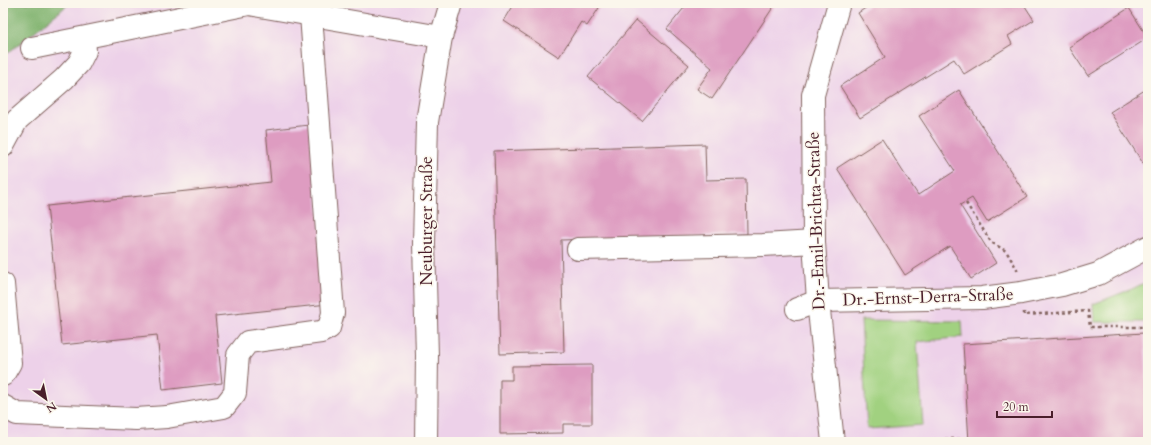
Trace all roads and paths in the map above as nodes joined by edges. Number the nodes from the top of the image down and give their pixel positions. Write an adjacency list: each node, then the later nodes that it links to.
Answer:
1 (451, 3): 5 (street, Neuburger Straße)
2 (839, 3): 9 (street, Dr.-Emil-Brichta-Straße)
3 (311, 14): 4 (street); 5 (street); 19 (street)
4 (84, 38): 6 (street); 7 (street)
5 (441, 38): 22 (street, Neuburger Straße)
6 (32, 48)
7 (3, 146)
8 (966, 204): 12 (path)
9 (814, 242): 11 (street); 15 (street, Dr.-Emil-Brichta-Straße)
10 (1148, 247): 14 (street, Dr.-Ernst-Derra-Straße)
11 (578, 249)
12 (1017, 269)
13 (3, 284): 18 (street)
14 (1021, 294): 15 (street, Dr.-Ernst-Derra-Straße); 17 (path)
15 (818, 302): 16 (street, Dr.-Ernst-Derra-Straße); 23 (street, Dr.-Emil-Brichta-Straße)
16 (797, 309)
17 (1148, 327)
18 (3, 375)
19 (3, 406)
20 (968, 439): 21 (path)
21 (945, 441): 24 (path)
22 (426, 442)
23 (833, 442)
24 (916, 442)

